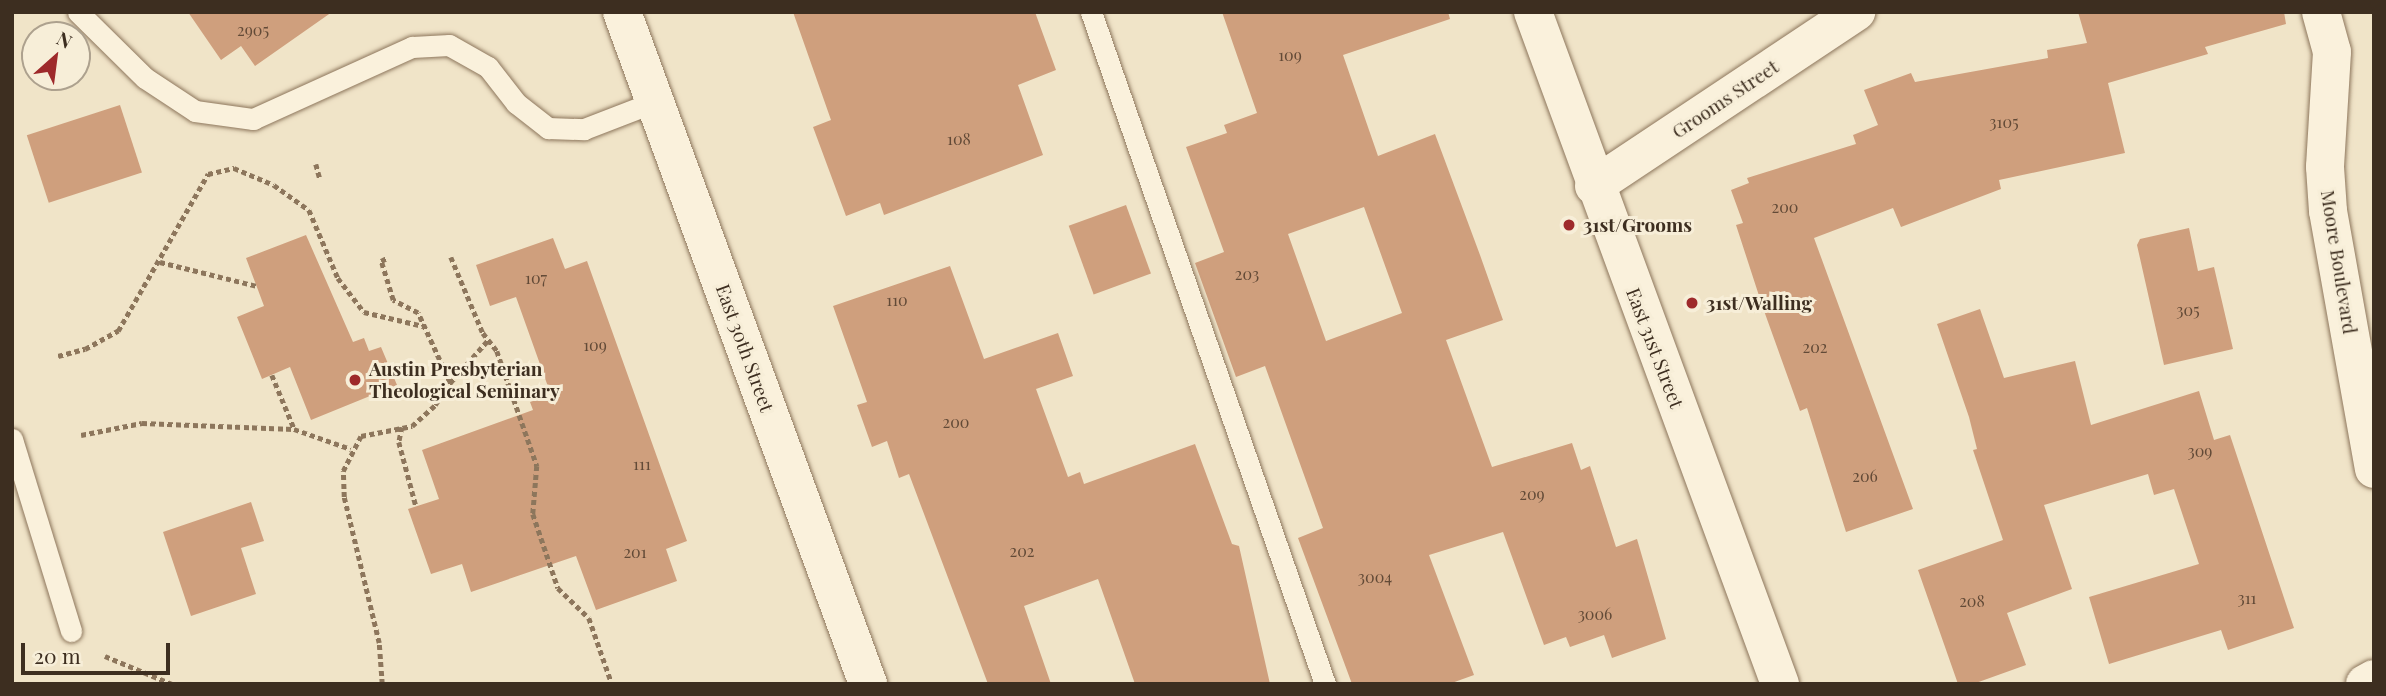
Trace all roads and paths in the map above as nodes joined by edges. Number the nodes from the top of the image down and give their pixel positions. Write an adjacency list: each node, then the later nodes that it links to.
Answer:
1 (78, 12): 7 (lane)
2 (622, 12): 7 (street, East 30th Street)
3 (1091, 12): 34 (lane)
4 (1533, 12): 10 (street, East 31st Street)
5 (1856, 12): 10 (street, Grooms Street)
6 (2321, 12): 25 (street, Moore Boulevard)
7 (654, 102): 33 (street, East 30th Street)
8 (316, 164): 9 (path)
9 (320, 179)
10 (1594, 186): 35 (street, East 31st Street)
11 (451, 257): 16 (path)
12 (387, 258): 15 (path)
13 (160, 262): 14 (path); 15 (path); 17 (path)
14 (257, 286)
15 (423, 326): 19 (path)
16 (488, 340): 19 (path); 32 (path)
17 (58, 356)
18 (272, 375): 21 (path)
19 (450, 383): 20 (path)
20 (402, 427): 24 (path); 26 (path)
21 (294, 429): 22 (path); 24 (path)
22 (81, 435)
23 (12, 439): 27 (lane)
24 (351, 449): 31 (path)
25 (2374, 469)
26 (416, 506)
27 (71, 631)
28 (105, 656): 30 (path)
29 (2374, 679): 36 (street)
30 (172, 684)
31 (382, 684)
32 (612, 684)
33 (868, 684)
34 (1325, 684)
35 (1780, 684)
36 (2365, 684)

